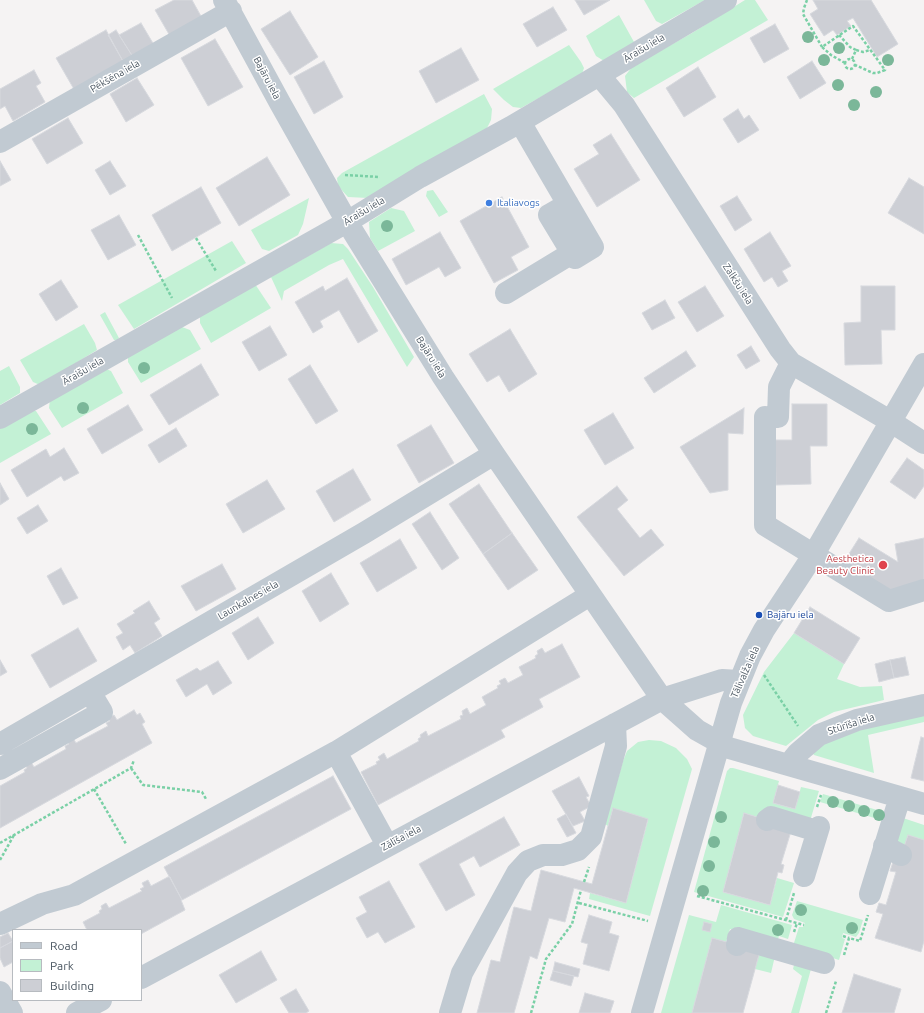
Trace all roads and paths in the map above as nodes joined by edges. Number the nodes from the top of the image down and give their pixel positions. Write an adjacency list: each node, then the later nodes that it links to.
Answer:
1 (726, 0): 11 (street, Āraišu iela)
2 (807, 0): 5 (path)
3 (228, 5): 13 (street, Pēkšēna iela); 14 (street, Bajāru iela)
4 (839, 35): 5 (path); 6 (path); 7 (path)
5 (822, 47): 9 (path)
6 (856, 50): 7 (path); 8 (path)
7 (870, 50): 10 (path)
8 (852, 59): 9 (path); 10 (path)
9 (845, 63): 10 (path)
10 (855, 65)
11 (599, 75): 12 (street, Āraišu iela); 22 (street, Zalkšu iela)
12 (520, 122): 16 (street, Āraišu iela); 20 (street)
13 (0, 142)
14 (317, 169): 15 (path); 16 (street, Bajāru iela)
15 (387, 177)
16 (347, 222): 19 (street, Āraišu iela); 27 (street, Bajāru iela)
17 (138, 235): 21 (path)
18 (196, 238): 19 (path)
19 (228, 289): 21 (street, Āraišu iela)
20 (506, 293)
21 (182, 315): 24 (street, Āraišu iela)
22 (791, 363): 25 (street, Zalkšu iela); 28 (street)
23 (924, 364): 25 (street, Tālivalža iela)
24 (0, 418)
25 (890, 421): 26 (street, Zalkšu iela); 28 (street, Tālivalža iela)
26 (924, 443)
27 (494, 454): 30 (street, Bajāru iela); 33 (street, Launkalnes iela)
28 (814, 554): 29 (street); 32 (street, Tālivalža iela)
29 (924, 590)
30 (590, 595): 34 (street, Bajāru iela); 42 (street)
31 (764, 674): 40 (path)
32 (739, 681): 34 (street); 39 (street, Tālivalža iela)
33 (90, 692): 36 (street, Launkalnes iela); 38 (street)
34 (662, 698): 37 (street, Zālīša iela); 39 (street, Bajāru iela)
35 (924, 705): 40 (street, Stūrīša iela)
36 (55, 712): 38 (street); 41 (street, Launkalnes iela)
37 (615, 724): 54 (street, Zālīša iela); 76 (street)
38 (68, 731): 46 (street)
39 (719, 743): 44 (street, Bajāru iela); 61 (street, Tālivalža iela)
40 (809, 743): 44 (street, Stūrīša iela)
41 (0, 744)
42 (336, 752): 50 (street); 54 (street)
43 (134, 760): 45 (path)
44 (789, 764): 48 (street, Bajāru iela)
45 (131, 768): 47 (path); 50 (path)
46 (0, 769)
47 (94, 789): 52 (path); 56 (path)
48 (900, 797): 49 (street, Bajāru iela); 62 (street)
49 (924, 804)
50 (215, 818): 56 (street)
51 (767, 820): 58 (street)
52 (14, 834): 53 (path); 55 (path)
53 (0, 843)
54 (387, 845): 71 (street, Zālīša iela)
55 (0, 860)
56 (135, 861): 65 (street)
57 (591, 862): 59 (path)
58 (804, 876)
59 (584, 882)
60 (582, 890): 63 (path)
61 (677, 891): 66 (path); 78 (street, Tālivalža iela)
62 (870, 894)
63 (579, 903): 64 (path); 77 (path)
64 (654, 923)
65 (0, 924)
66 (804, 925)
67 (842, 936): 68 (path)
68 (849, 938)
69 (737, 945): 70 (street)
70 (824, 963)
71 (142, 977)
72 (0, 992): 74 (street)
73 (99, 1001): 75 (street)
74 (12, 1013)
75 (77, 1013)
76 (450, 1013)
77 (531, 1013)
78 (642, 1013)

